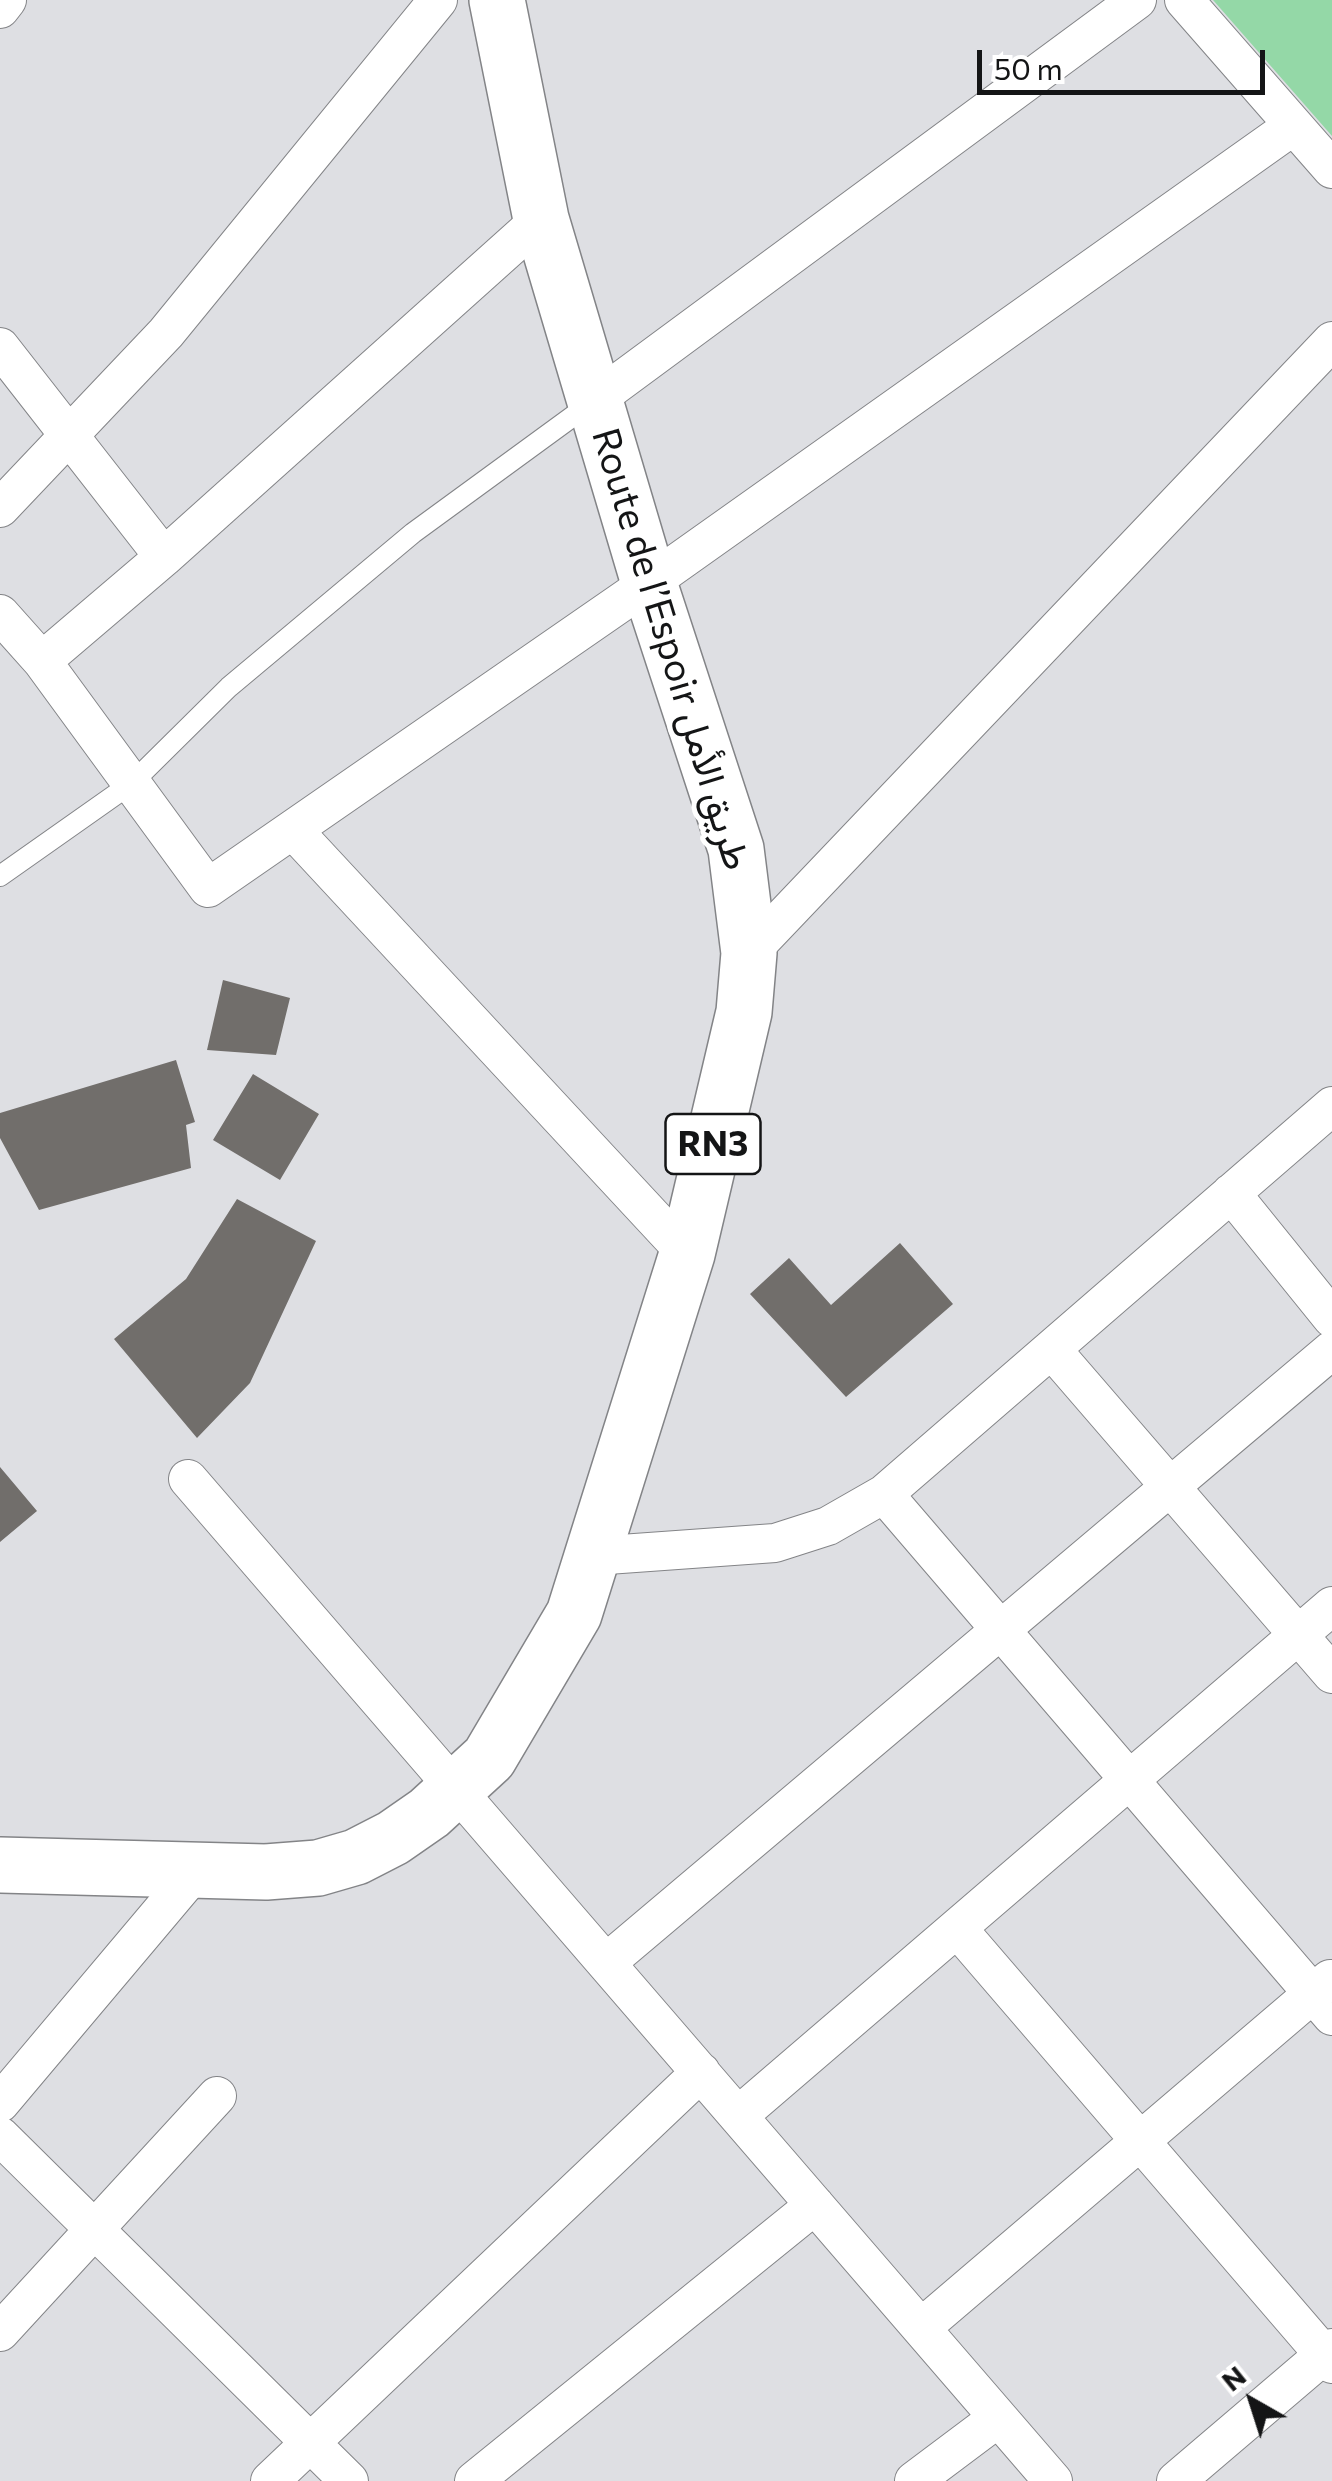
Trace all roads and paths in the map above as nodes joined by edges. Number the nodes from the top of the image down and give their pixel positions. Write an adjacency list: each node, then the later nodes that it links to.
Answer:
1 (7, 0): 6 (street)
2 (438, 0): 13 (street)
3 (497, 0): 9 (highway, Route de l’Espoir طريق الأمل / RN3)
4 (1136, 0): 12 (street)
5 (1184, 0): 7 (street)
6 (0, 8)
7 (1293, 126): 8 (street); 16 (street)
8 (1332, 168)
9 (541, 219): 12 (highway, Route de l’Espoir طريق الأمل / RN3); 15 (street)
10 (1332, 341): 22 (street)
11 (0, 347): 13 (street)
12 (596, 400): 16 (highway, Route de l’Espoir طريق الأمل / RN3); 19 (lane)
13 (69, 430): 14 (street); 15 (street)
14 (0, 508)
15 (164, 557): 18 (street)
16 (650, 583): 20 (street); 22 (highway, Route de l’Espoir طريق الأمل / RN3)
17 (0, 614): 18 (street)
18 (42, 661): 19 (street)
19 (132, 783): 20 (street); 21 (lane)
20 (293, 830): 25 (street)
21 (0, 876)
22 (750, 954): 25 (highway, Route de l’Espoir طريق الأمل / RN3)
23 (1332, 1106): 24 (street)
24 (1231, 1193): 26 (street); 28 (street)
25 (687, 1254): 32 (highway, Route de l’Espoir طريق الأمل / RN3)
26 (1332, 1318)
27 (1332, 1350): 30 (street)
28 (1053, 1351): 30 (street); 31 (street)
29 (188, 1479): 38 (street)
30 (1171, 1486): 34 (street); 35 (street)
31 (884, 1494): 32 (street); 34 (street)
32 (593, 1556): 38 (highway, Route de l’Espoir طريق الأمل / RN3)
33 (1332, 1606): 35 (street)
34 (1001, 1629): 37 (street); 42 (street)
35 (1300, 1636): 36 (street); 37 (street)
36 (1332, 1674)
37 (1130, 1780): 41 (street); 43 (street)
38 (455, 1790): 40 (highway, Route de l’Espoir طريق الأمل / RN3); 42 (street)
39 (0, 1864): 40 (highway, Route de l’Espoir طريق الأمل / RN3)
40 (198, 1868): 46 (street)
41 (957, 1928): 47 (street); 49 (street)
42 (606, 1962): 44 (street)
43 (1326, 1996): 49 (street)
44 (701, 2072): 47 (street); 56 (street)
45 (217, 2096): 51 (street)
46 (0, 2103)
47 (738, 2116): 50 (street)
48 (0, 2136): 51 (street)
49 (1140, 2140): 52 (street); 54 (street)
50 (815, 2205): 52 (street); 59 (street)
51 (96, 2228): 53 (street); 56 (street)
52 (922, 2328): 55 (street)
53 (0, 2332)
54 (1329, 2356): 62 (street)
55 (998, 2418): 60 (street); 61 (street)
56 (312, 2443): 57 (street); 58 (street)
57 (270, 2481)
58 (350, 2481)
59 (474, 2481)
60 (914, 2481)
61 (1053, 2481)
62 (1176, 2481)

